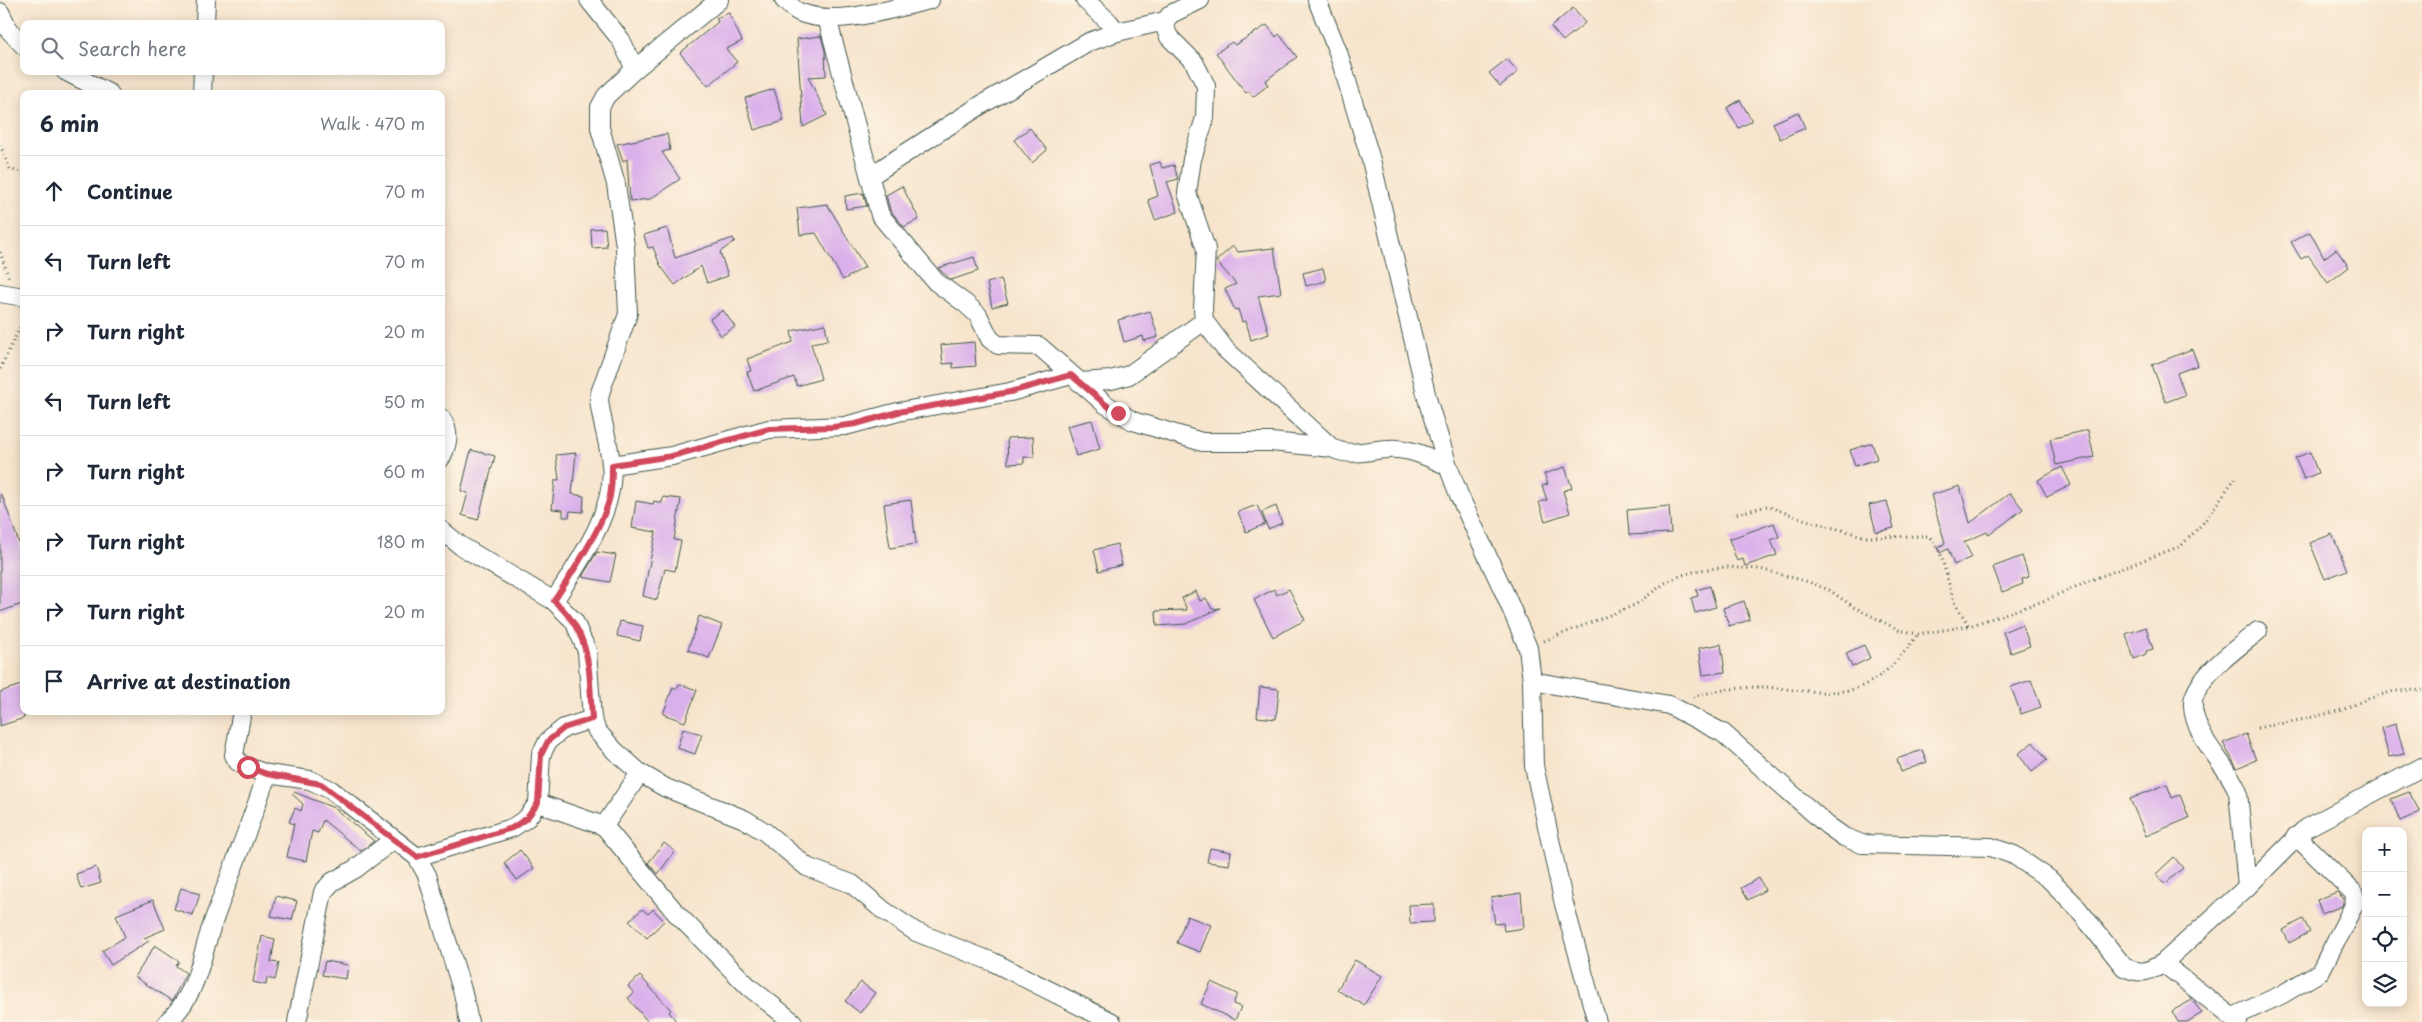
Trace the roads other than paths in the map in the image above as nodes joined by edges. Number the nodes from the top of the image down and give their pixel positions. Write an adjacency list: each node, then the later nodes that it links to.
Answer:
1 (206, 0): 11 (street)
2 (589, 0): 15 (street)
3 (719, 0): 15 (street)
4 (784, 0): 10 (street)
5 (930, 0): 10 (street)
6 (1085, 0): 13 (street)
7 (1200, 0): 12 (street)
8 (1317, 0): 29 (street)
9 (0, 12): 14 (street)
10 (827, 18): 20 (street)
11 (205, 20)
12 (1165, 21): 13 (street); 23 (street)
13 (1117, 32): 20 (street)
14 (20, 42)
15 (635, 69): 28 (street)
16 (73, 75): 18 (street)
17 (203, 75): 19 (street)
18 (102, 90)
19 (202, 90)
20 (870, 176): 24 (street)
21 (0, 293): 22 (street)
22 (20, 296)
23 (1204, 321): 24 (street); 26 (street)
24 (1075, 378): 26 (street); 28 (street)
25 (445, 426): 27 (street)
26 (1332, 448): 29 (street)
27 (445, 450)
28 (612, 465): 31 (street)
29 (1448, 466): 33 (street)
30 (445, 533): 31 (street)
31 (554, 601): 35 (street)
32 (2258, 630): 44 (street)
33 (1532, 680): 45 (street); 52 (street)
34 (241, 715): 37 (street)
35 (592, 719): 38 (street); 39 (street)
36 (2422, 767): 41 (street)
37 (267, 774): 42 (street); 47 (street)
38 (640, 774): 40 (street); 51 (street)
39 (538, 803): 40 (street); 43 (street)
40 (604, 826): 50 (street)
41 (2296, 836): 44 (street); 46 (street)
42 (393, 840): 43 (street); 48 (street)
43 (417, 857): 49 (street)
44 (2247, 886): 45 (street)
45 (2164, 963): 46 (street)
46 (2235, 1020)
47 (167, 1022)
48 (297, 1022)
49 (469, 1022)
50 (793, 1022)
51 (1112, 1022)
52 (1597, 1022)

